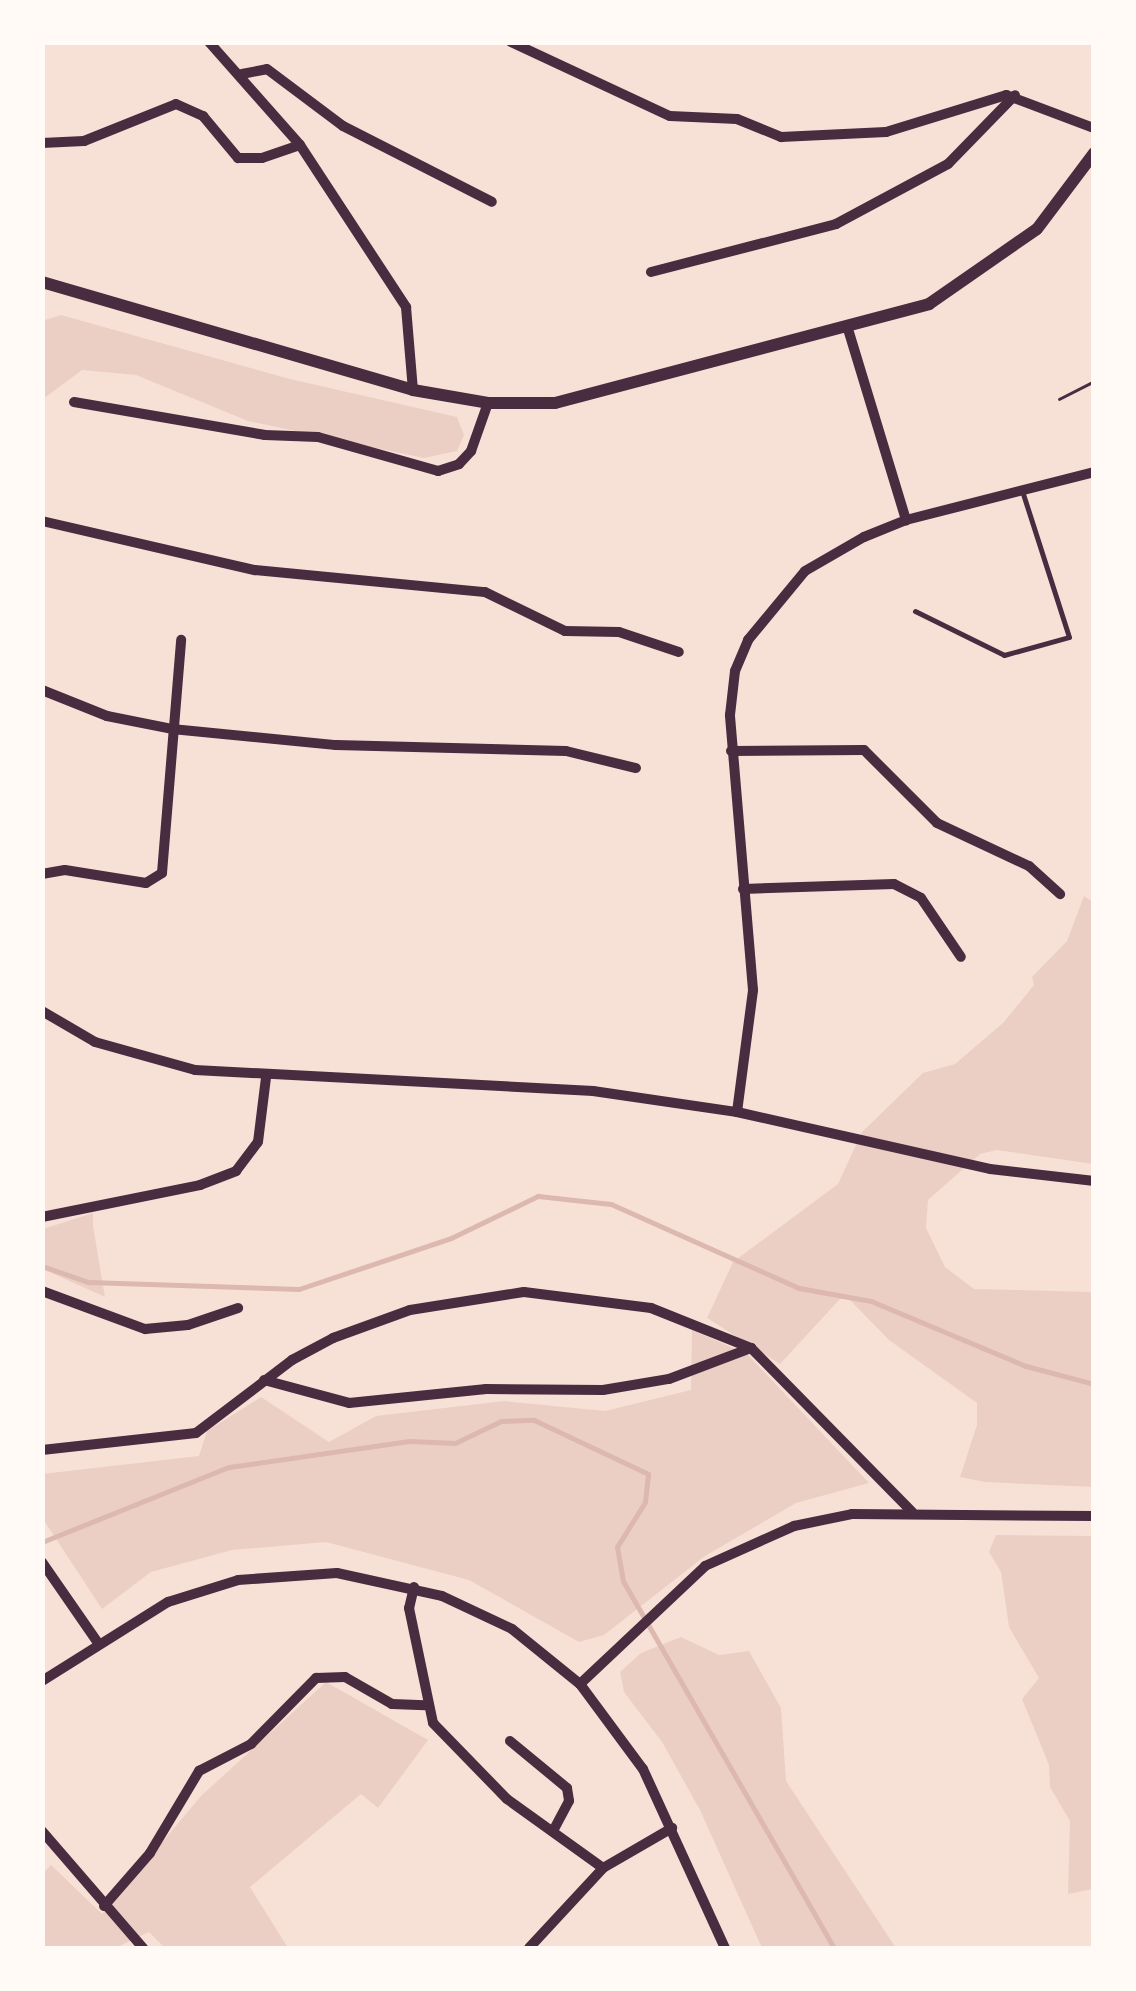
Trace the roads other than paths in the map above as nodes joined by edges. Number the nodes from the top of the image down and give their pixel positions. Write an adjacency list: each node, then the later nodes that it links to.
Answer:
1 (209, 42): 3 (street)
2 (511, 42): 4 (street)
3 (242, 74): 7 (street); 9 (street)
4 (1016, 95): 5 (street); 10 (street)
5 (1094, 128)
6 (42, 143): 7 (street)
7 (300, 144): 13 (street)
8 (1094, 153): 12 (street)
9 (492, 202)
10 (651, 272)
11 (42, 282): 13 (street)
12 (848, 329): 15 (street); 18 (street)
13 (412, 390): 15 (street)
14 (74, 402): 15 (street)
15 (488, 403)
16 (1094, 472): 17 (street)
17 (1023, 494): 18 (street); 20 (lane)
18 (906, 520): 25 (street)
19 (42, 521): 22 (street)
20 (915, 610)
21 (180, 640): 24 (street)
22 (679, 652)
23 (42, 690): 24 (street)
24 (172, 729): 26 (street); 27 (street)
25 (730, 751): 28 (street); 29 (street)
26 (636, 768)
27 (42, 874)
28 (744, 889): 30 (street); 33 (street)
29 (1060, 894)
30 (961, 956)
31 (42, 1010): 32 (street)
32 (266, 1078): 33 (street); 35 (street)
33 (738, 1112): 34 (street)
34 (1094, 1182)
35 (42, 1217)
36 (42, 1291): 37 (street)
37 (238, 1308)
38 (752, 1348): 39 (street); 39 (street); 41 (street)
39 (264, 1380): 40 (street)
40 (42, 1450)
41 (912, 1512): 42 (street); 47 (street)
42 (1094, 1516)
43 (42, 1562): 45 (street)
44 (414, 1587): 45 (street); 47 (street); 48 (street)
45 (98, 1643): 46 (street)
46 (42, 1681)
47 (580, 1684): 50 (street)
48 (424, 1705): 52 (street); 54 (street)
49 (510, 1741): 52 (street)
50 (672, 1828): 53 (street); 57 (street)
51 (42, 1831): 54 (street)
52 (554, 1831): 53 (street)
53 (603, 1868): 56 (street)
54 (104, 1906): 55 (street)
55 (143, 1948)
56 (529, 1948)
57 (725, 1948)

